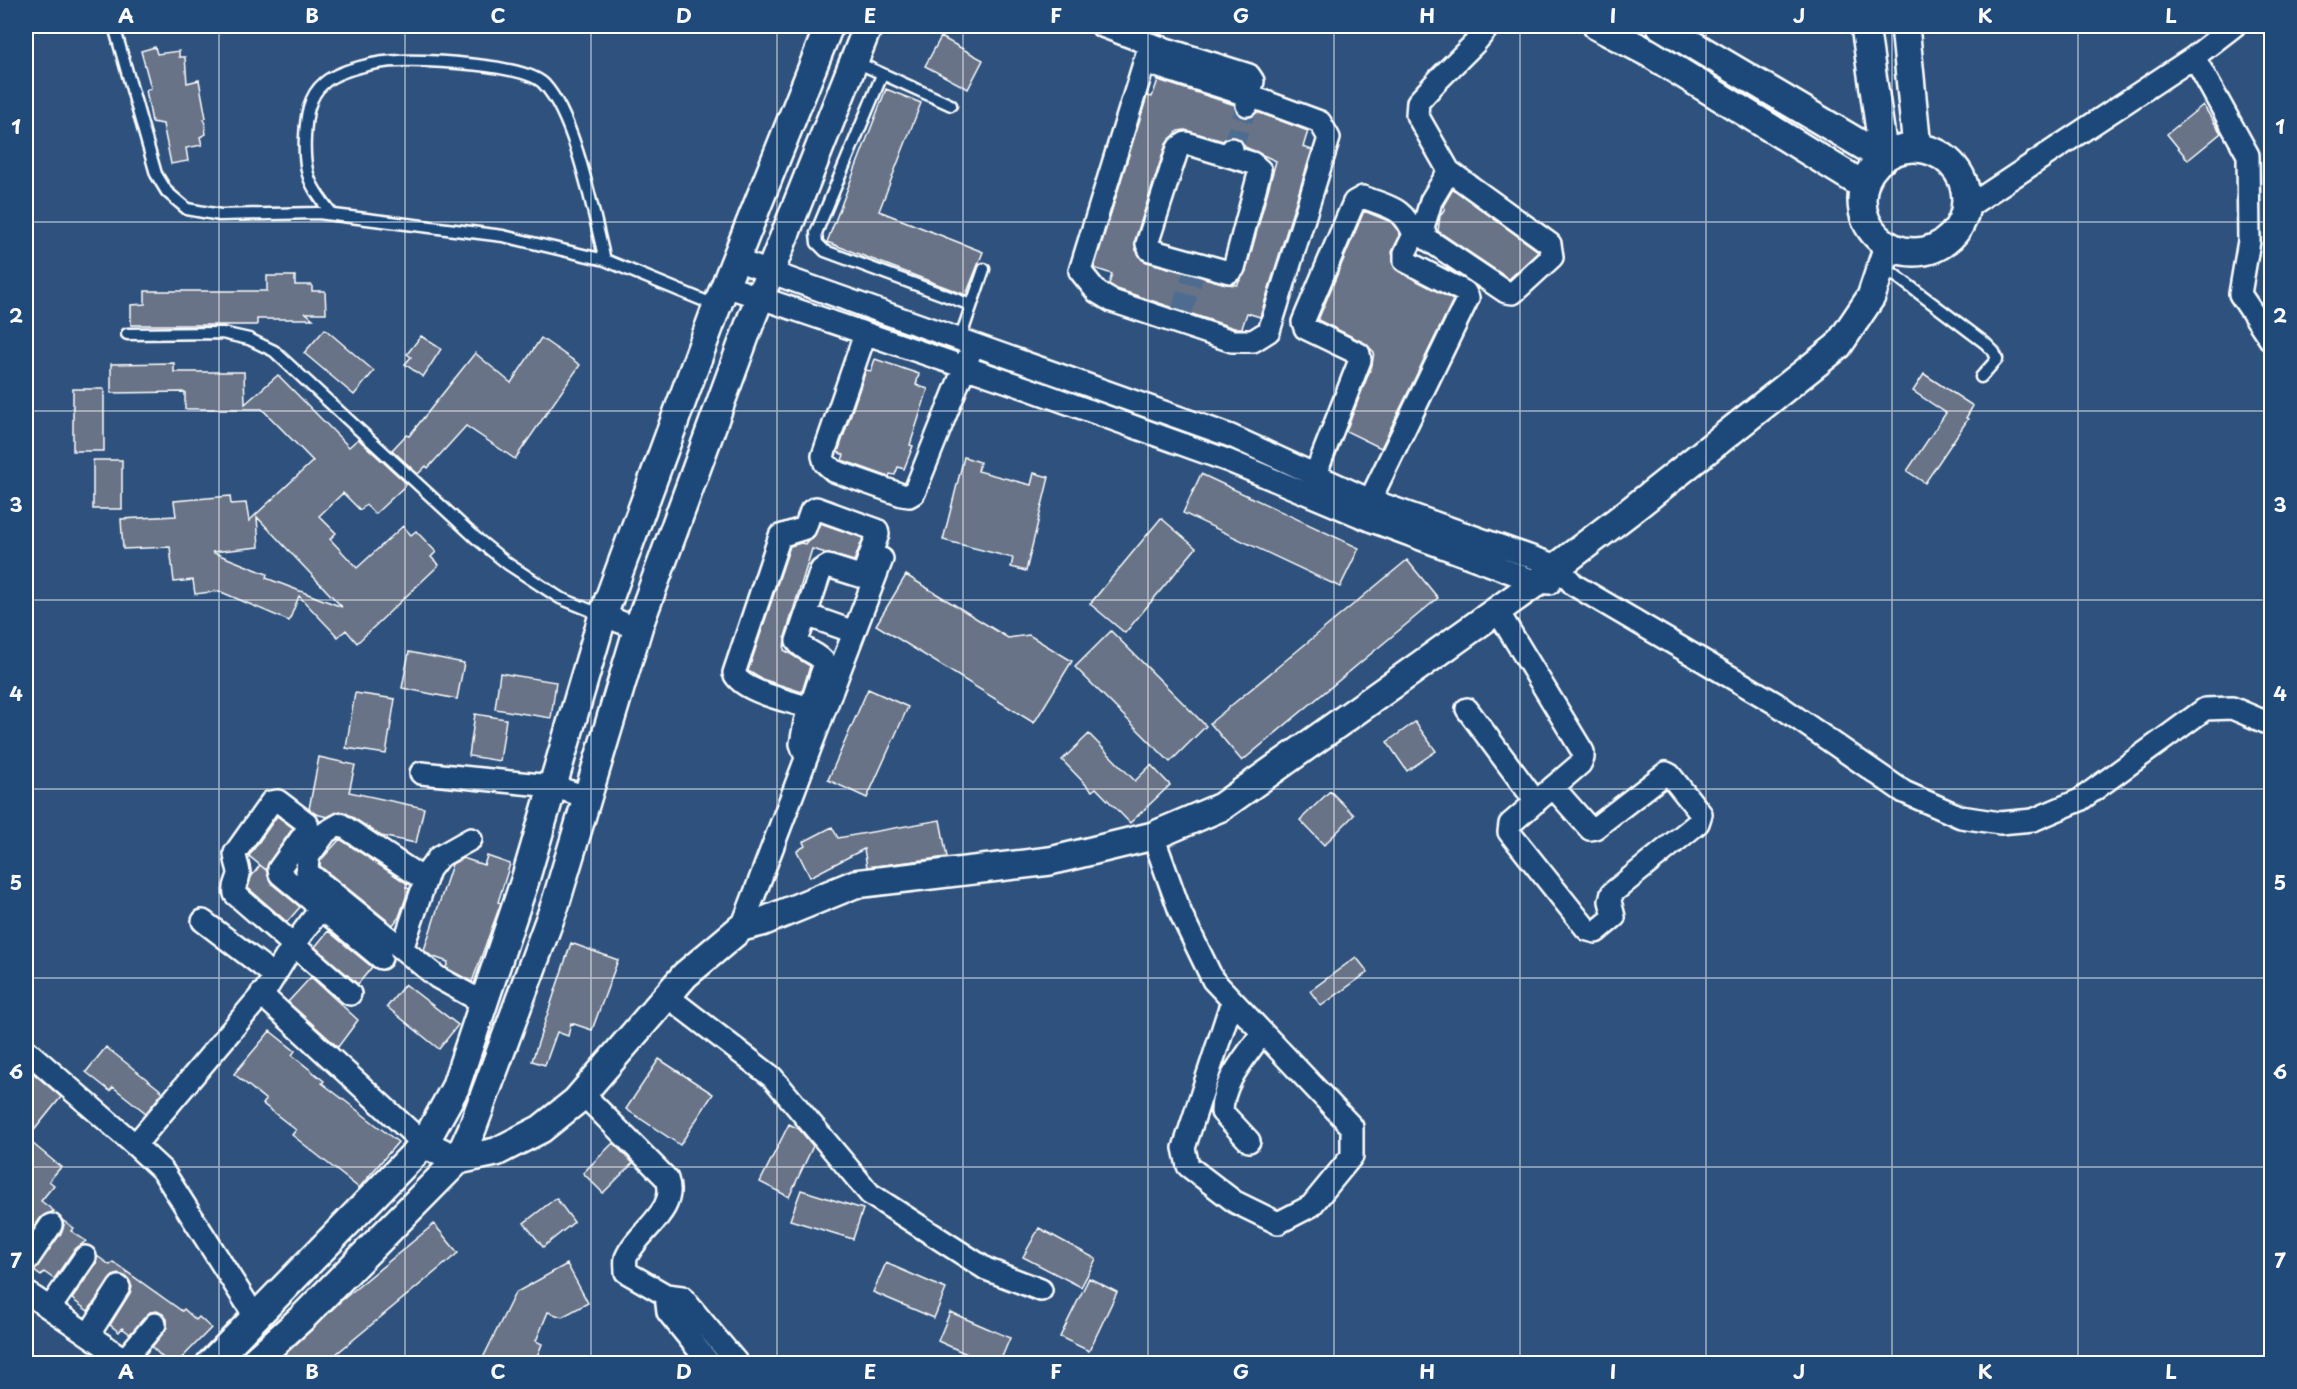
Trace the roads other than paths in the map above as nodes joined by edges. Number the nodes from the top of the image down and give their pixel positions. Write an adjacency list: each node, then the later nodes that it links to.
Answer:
1 (114, 26): 22 (lane)
2 (829, 26): 13 (street)
3 (868, 26): 14 (street)
4 (1102, 26): 11 (street)
5 (1489, 26): 19 (street)
6 (1597, 26): 20 (street)
7 (1661, 26): 18 (street)
8 (1865, 26): 18 (street)
9 (1905, 26): 17 (street)
10 (2234, 26): 12 (street)
11 (1147, 53): 11 (street)
12 (2194, 57): 21 (street); 35 (street)
13 (815, 61): 14 (street); 25 (street)
14 (851, 67): 15 (lane); 28 (street)
15 (882, 75): 16 (lane); 31 (lane)
16 (951, 105)
17 (1917, 148): 18 (street); 21 (street)
18 (1884, 158): 20 (street)
19 (1449, 171): 19 (street)
20 (1863, 185): 23 (street)
21 (1966, 208): 23 (street)
22 (333, 215): 24 (lane); 24 (lane)
23 (1885, 256): 37 (lane); 41 (street)
24 (605, 260): 29 (lane)
25 (736, 260): 28 (street); 29 (street)
26 (1196, 266): 26 (street)
27 (984, 269): 31 (lane)
28 (770, 272): 30 (street); 34 (street)
29 (722, 296): 30 (street); 43 (street)
30 (760, 298): 33 (street); 45 (street)
31 (971, 305): 34 (lane)
32 (127, 334): 43 (lane)
33 (865, 334): 36 (street); 36 (street)
34 (967, 342): 36 (street); 38 (street)
35 (2271, 342)
36 (965, 368): 38 (street)
37 (1981, 377)
38 (1312, 485): 39 (street); 39 (street); 41 (street)
39 (1370, 500): 41 (street)
40 (883, 556): 46 (street)
41 (1556, 578): 42 (street); 49 (street)
42 (1497, 610): 53 (street); 56 (street)
43 (603, 615): 45 (street); 52 (street)
44 (806, 615): 46 (street); 47 (street); 47 (street)
45 (638, 629): 54 (street)
46 (854, 632): 50 (street)
47 (810, 708): 50 (street)
48 (1467, 709): 55 (street)
49 (2271, 722)
50 (806, 758): 61 (street)
51 (422, 773): 52 (street)
52 (552, 786): 54 (street); 70 (street)
53 (1553, 787): 55 (street); 55 (street)
54 (587, 797): 73 (street)
55 (1536, 802)
56 (1153, 836): 61 (street); 69 (street)
57 (471, 839): 58 (street)
58 (425, 880): 63 (street); 63 (street)
59 (321, 908): 62 (street); 62 (street); 64 (street)
60 (203, 921): 65 (street)
61 (742, 927): 68 (street)
62 (294, 944): 65 (street); 67 (street)
63 (402, 949): 70 (street)
64 (381, 958)
65 (274, 975): 66 (street)
66 (261, 994): 77 (street); 78 (street)
67 (350, 994)
68 (667, 996): 75 (street); 84 (street)
69 (1232, 1001): 71 (street); 71 (street)
70 (484, 1003): 72 (street)
71 (1262, 1033): 76 (street)
72 (472, 1037): 73 (street); 77 (street)
73 (502, 1048): 79 (street)
74 (26, 1050): 78 (street)
75 (582, 1093): 79 (street); 86 (street)
76 (1249, 1141)
77 (424, 1144): 79 (street); 88 (street)
78 (135, 1146): 88 (street)
79 (458, 1160): 93 (street)
80 (51, 1225): 82 (street)
81 (86, 1257): 87 (street)
82 (26, 1262)
83 (119, 1287): 90 (street)
84 (1041, 1290)
85 (26, 1292): 87 (street)
86 (666, 1295): 94 (street); 95 (street)
87 (50, 1308): 90 (street)
88 (256, 1317): 91 (street)
89 (155, 1324): 92 (street)
90 (89, 1334): 92 (street)
91 (226, 1358)
92 (128, 1361)
93 (251, 1364)
94 (710, 1364)
95 (738, 1364)

